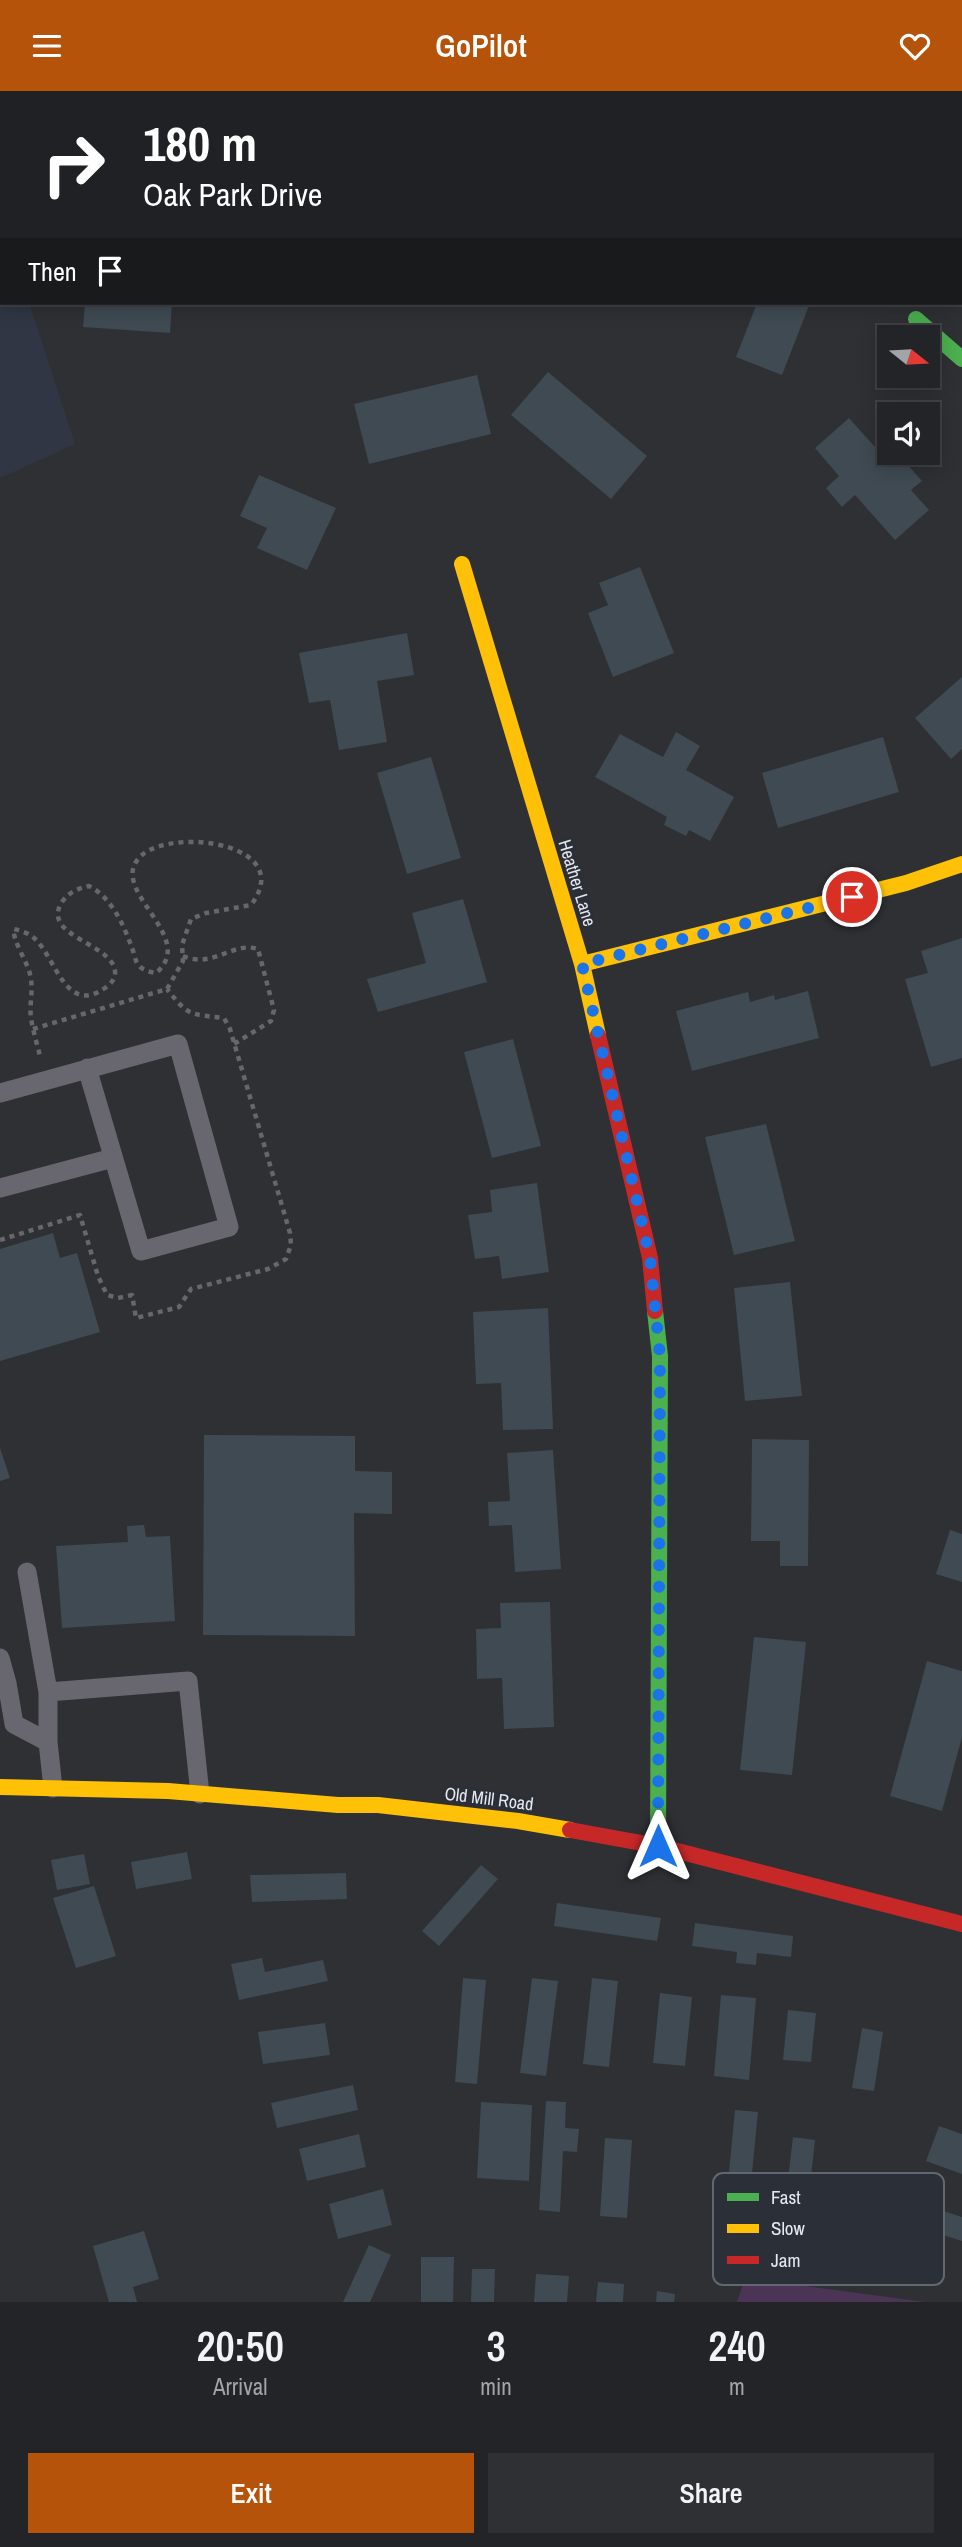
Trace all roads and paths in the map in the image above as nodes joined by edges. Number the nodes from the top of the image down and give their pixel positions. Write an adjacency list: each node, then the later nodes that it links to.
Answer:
1 (916, 319): 2 (street)
2 (962, 359)
3 (462, 564): 6 (street, Heather Lane)
4 (962, 864): 6 (street)
5 (183, 955): 7 (path); 8 (path); 9 (path)
6 (582, 964): 24 (street, Heather Lane)
7 (167, 989): 8 (path); 9 (path)
8 (33, 1029): 11 (path)
9 (233, 1044): 15 (path)
10 (87, 1068): 11 (lane); 13 (lane); 13 (lane)
11 (45, 1081): 12 (lane)
12 (0, 1093)
13 (113, 1158): 14 (lane)
14 (0, 1188)
15 (0, 1240)
16 (27, 1572): 19 (lane)
17 (0, 1658): 18 (lane)
18 (4, 1684): 20 (lane)
19 (48, 1692): 20 (lane); 23 (lane)
20 (48, 1742): 22 (lane)
21 (0, 1787): 22 (street, Old Mill Road)
22 (53, 1788): 23 (street, Old Mill Road)
23 (200, 1794): 24 (street, Old Mill Road)
24 (658, 1846): 25 (street, Old Mill Road)
25 (962, 1924)

